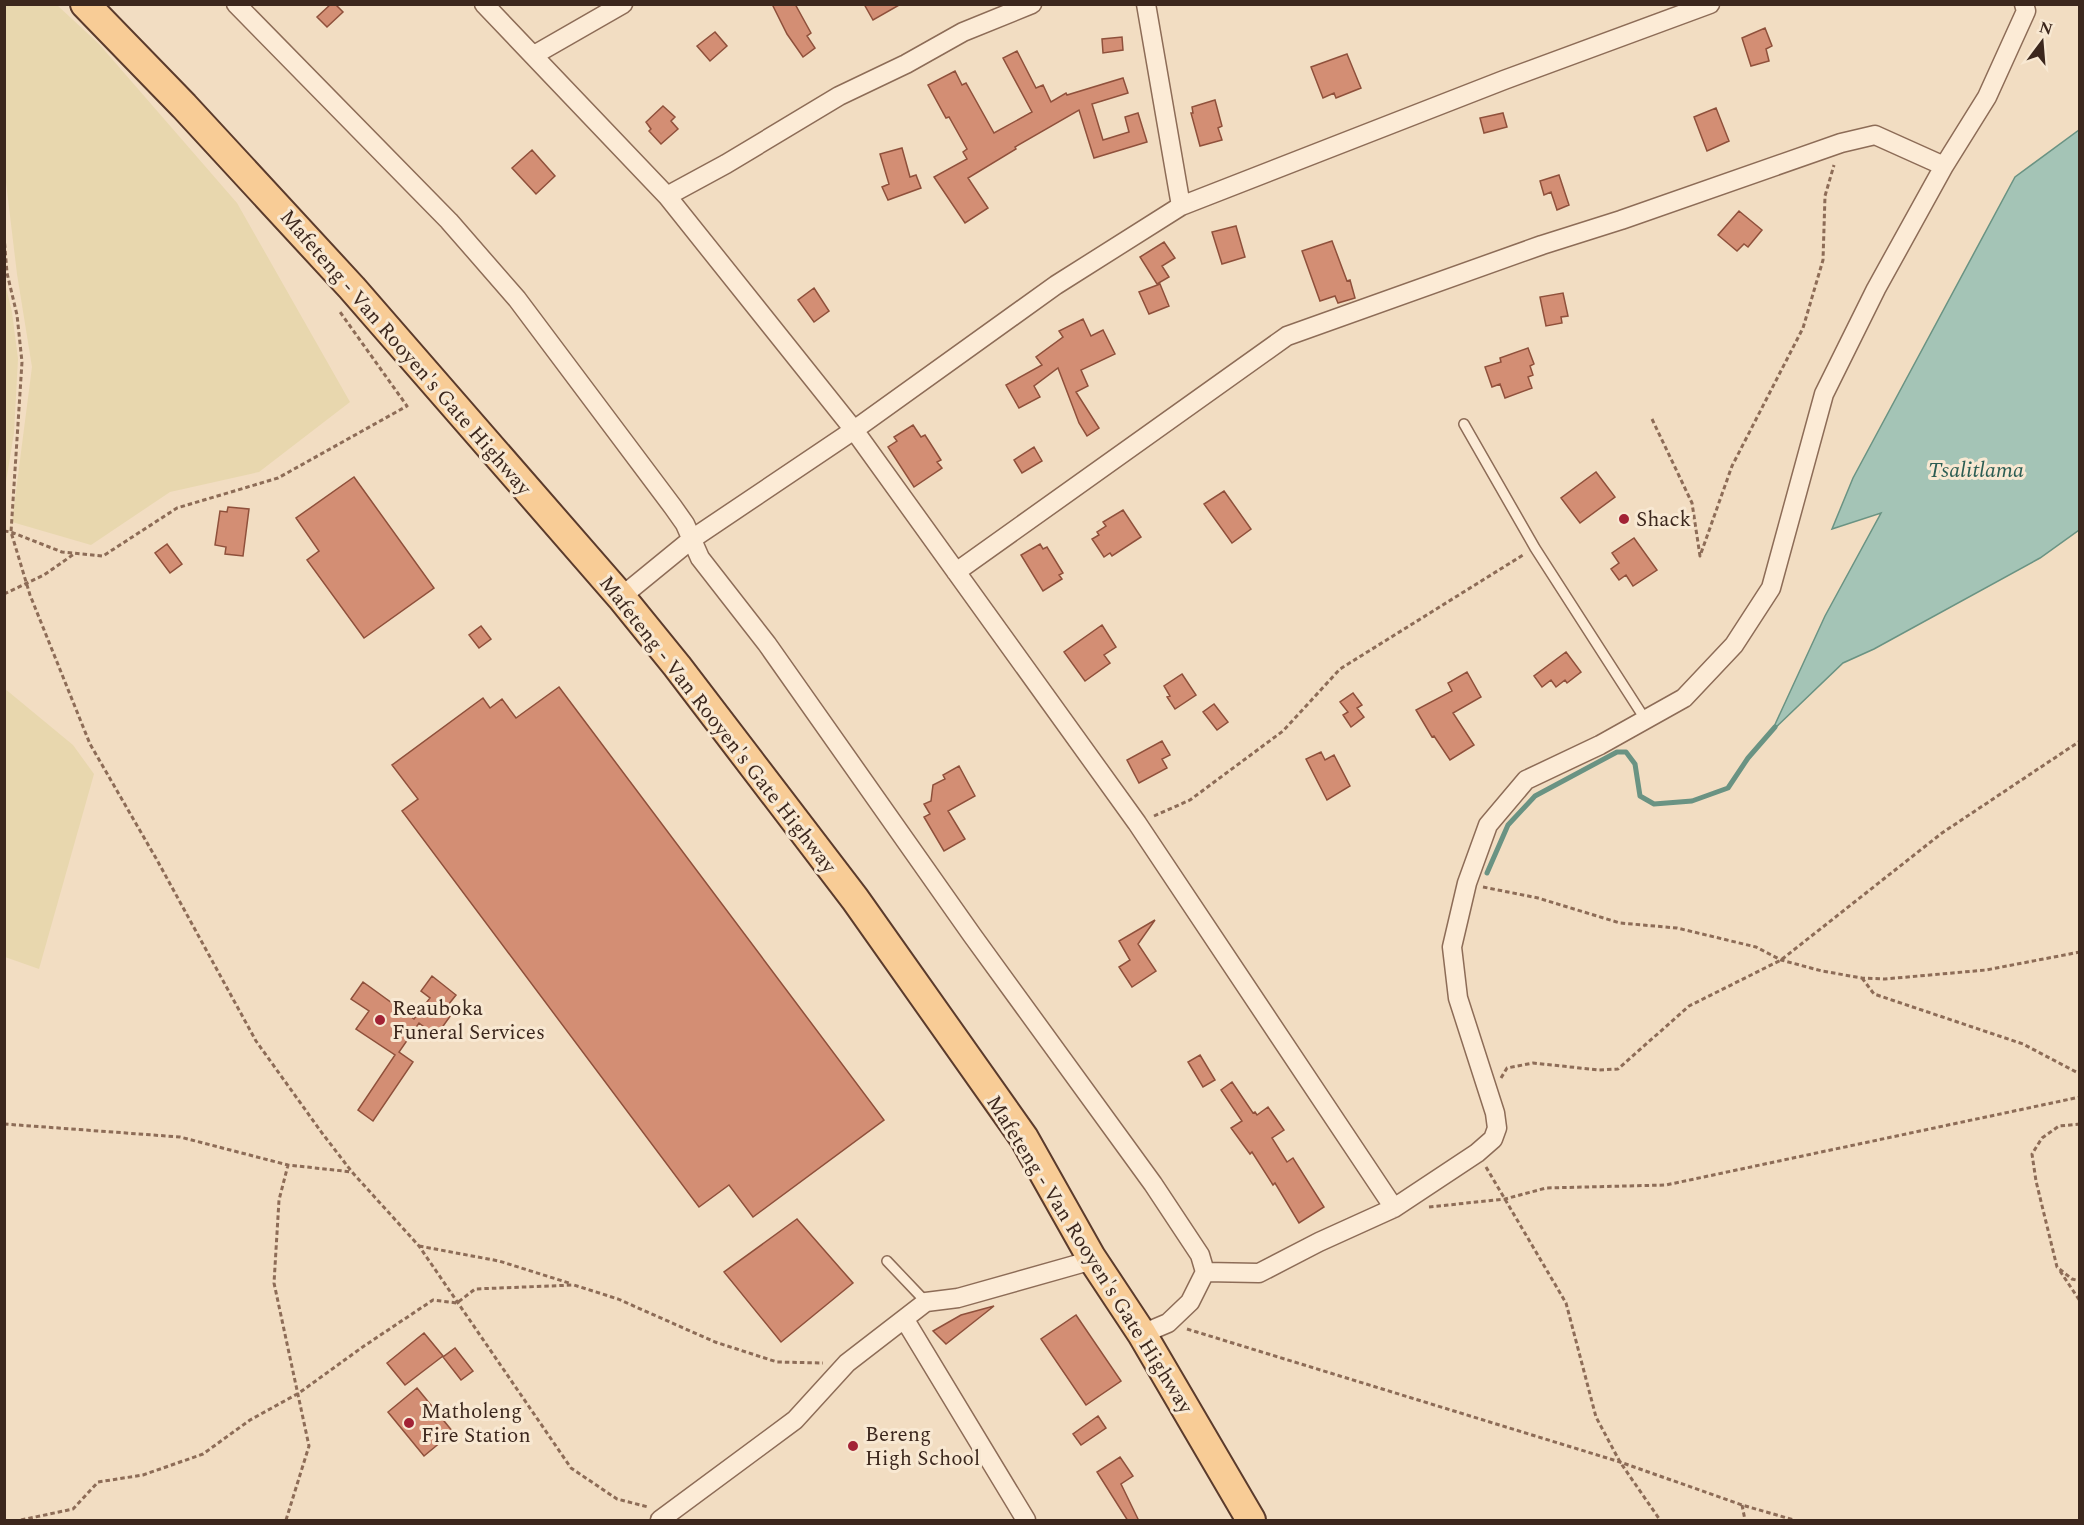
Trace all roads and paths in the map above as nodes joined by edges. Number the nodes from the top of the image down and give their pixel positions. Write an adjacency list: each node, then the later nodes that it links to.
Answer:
1 (85, 4): 27 (main road, Mafeteng - Van Rooyen's Gate Highway)
2 (236, 4): 21 (street)
3 (484, 4): 9 (street)
4 (624, 4): 9 (street)
5 (1032, 4): 12 (street)
6 (1146, 4): 13 (street)
7 (1710, 4): 13 (street)
8 (2024, 4): 11 (street)
9 (534, 55): 12 (street)
10 (1841, 143): 11 (street); 16 (path); 24 (street)
11 (1944, 166): 28 (street)
12 (667, 196): 18 (street)
13 (1181, 206): 18 (street)
14 (4, 236): 20 (path)
15 (340, 312): 23 (path)
16 (1652, 419)
17 (1464, 424): 22 (lane)
18 (854, 430): 21 (street); 24 (street)
19 (4, 531): 20 (path)
20 (12, 532): 23 (path); 25 (path)
21 (692, 539): 27 (street); 49 (street)
22 (1535, 548): 28 (lane); 30 (path)
23 (76, 553): 25 (path)
24 (956, 572): 30 (street)
25 (27, 584): 26 (path); 42 (path)
26 (4, 594)
27 (621, 597): 46 (main road, Mafeteng - Van Rooyen's Gate Highway)
28 (1646, 719): 31 (street)
29 (2079, 741): 33 (path)
30 (1137, 823): 44 (street)
31 (1467, 883): 33 (path); 40 (street)
32 (2079, 952): 34 (path)
33 (1781, 960): 34 (path); 36 (path)
34 (1862, 978): 35 (path)
35 (2079, 1074)
36 (1499, 1081)
37 (2079, 1097): 43 (path)
38 (4, 1124): 41 (path)
39 (2079, 1124): 48 (path)
40 (1477, 1153): 43 (path); 44 (street)
41 (288, 1165): 42 (path); 59 (path)
42 (352, 1172): 45 (path)
43 (1505, 1199): 44 (path); 60 (path)
44 (1394, 1208): 49 (street)
45 (419, 1246): 51 (path); 54 (path)
46 (1091, 1257): 53 (street); 57 (main road, Mafeteng - Van Rooyen's Gate Highway)
47 (887, 1261): 53 (lane)
48 (2057, 1268): 50 (path); 52 (path)
49 (1205, 1272): 56 (street)
50 (2079, 1281)
51 (574, 1285): 54 (path); 58 (path)
52 (2079, 1301)
53 (926, 1302): 55 (street)
54 (457, 1303): 59 (path); 62 (path)
55 (905, 1320): 58 (street); 65 (street)
56 (1168, 1323): 57 (street); 60 (path)
57 (1142, 1334): 66 (main road, Mafeteng - Van Rooyen's Gate Highway)
58 (847, 1363): 62 (street)
59 (299, 1393): 63 (path); 64 (path)
60 (1620, 1462): 61 (path); 67 (path)
61 (1742, 1505): 68 (path); 69 (path)
62 (665, 1517)
63 (21, 1521)
64 (286, 1521)
65 (1026, 1521)
66 (1251, 1521)
67 (1660, 1521)
68 (1745, 1521)
69 (1794, 1521)

